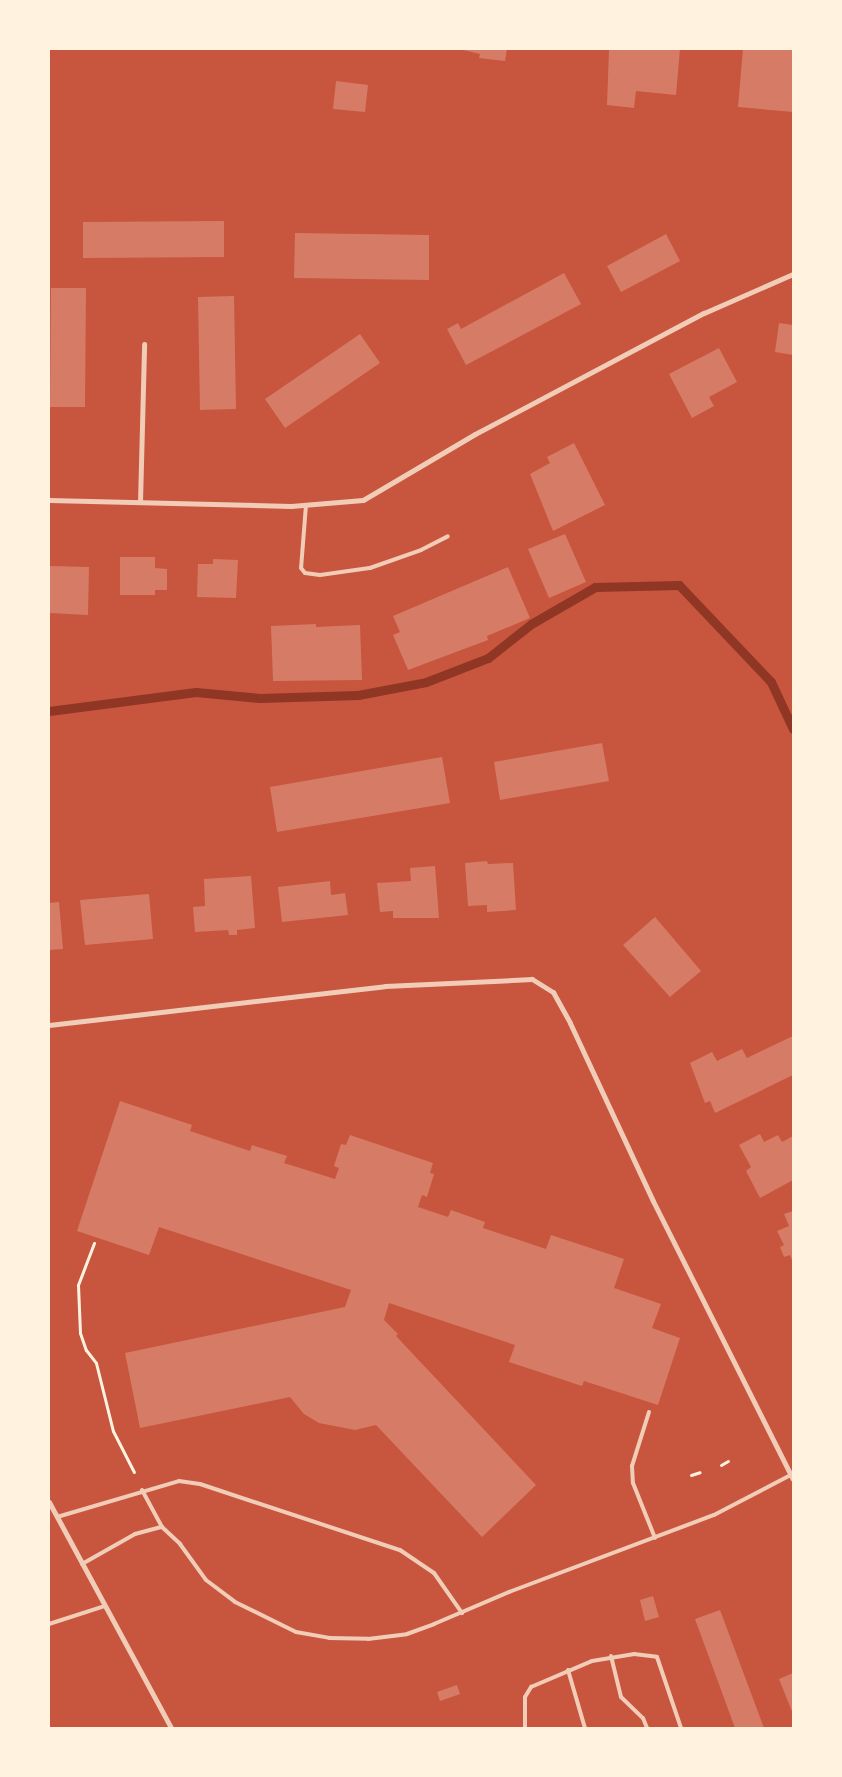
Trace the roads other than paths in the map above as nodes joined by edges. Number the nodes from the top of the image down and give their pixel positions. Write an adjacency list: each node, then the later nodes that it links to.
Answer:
1 (793, 274): 5 (street)
2 (144, 344): 4 (street)
3 (49, 500): 4 (street)
4 (140, 502): 5 (street)
5 (306, 505): 6 (lane)
6 (448, 536)
7 (49, 1025): 9 (street)
8 (649, 1412): 14 (lane)
9 (792, 1477): 14 (lane)
10 (142, 1490): 12 (lane); 13 (lane); 17 (lane)
11 (49, 1502): 12 (street)
12 (57, 1517): 15 (street)
13 (162, 1527): 15 (lane); 17 (lane)
14 (655, 1538): 17 (lane)
15 (82, 1564): 16 (street)
16 (104, 1606): 18 (lane); 21 (street)
17 (462, 1612)
18 (49, 1624)
19 (611, 1656): 20 (lane); 24 (lane); 25 (lane)
20 (568, 1670): 22 (lane); 23 (lane)
21 (171, 1728)
22 (525, 1728)
23 (585, 1728)
24 (647, 1728)
25 (681, 1728)

